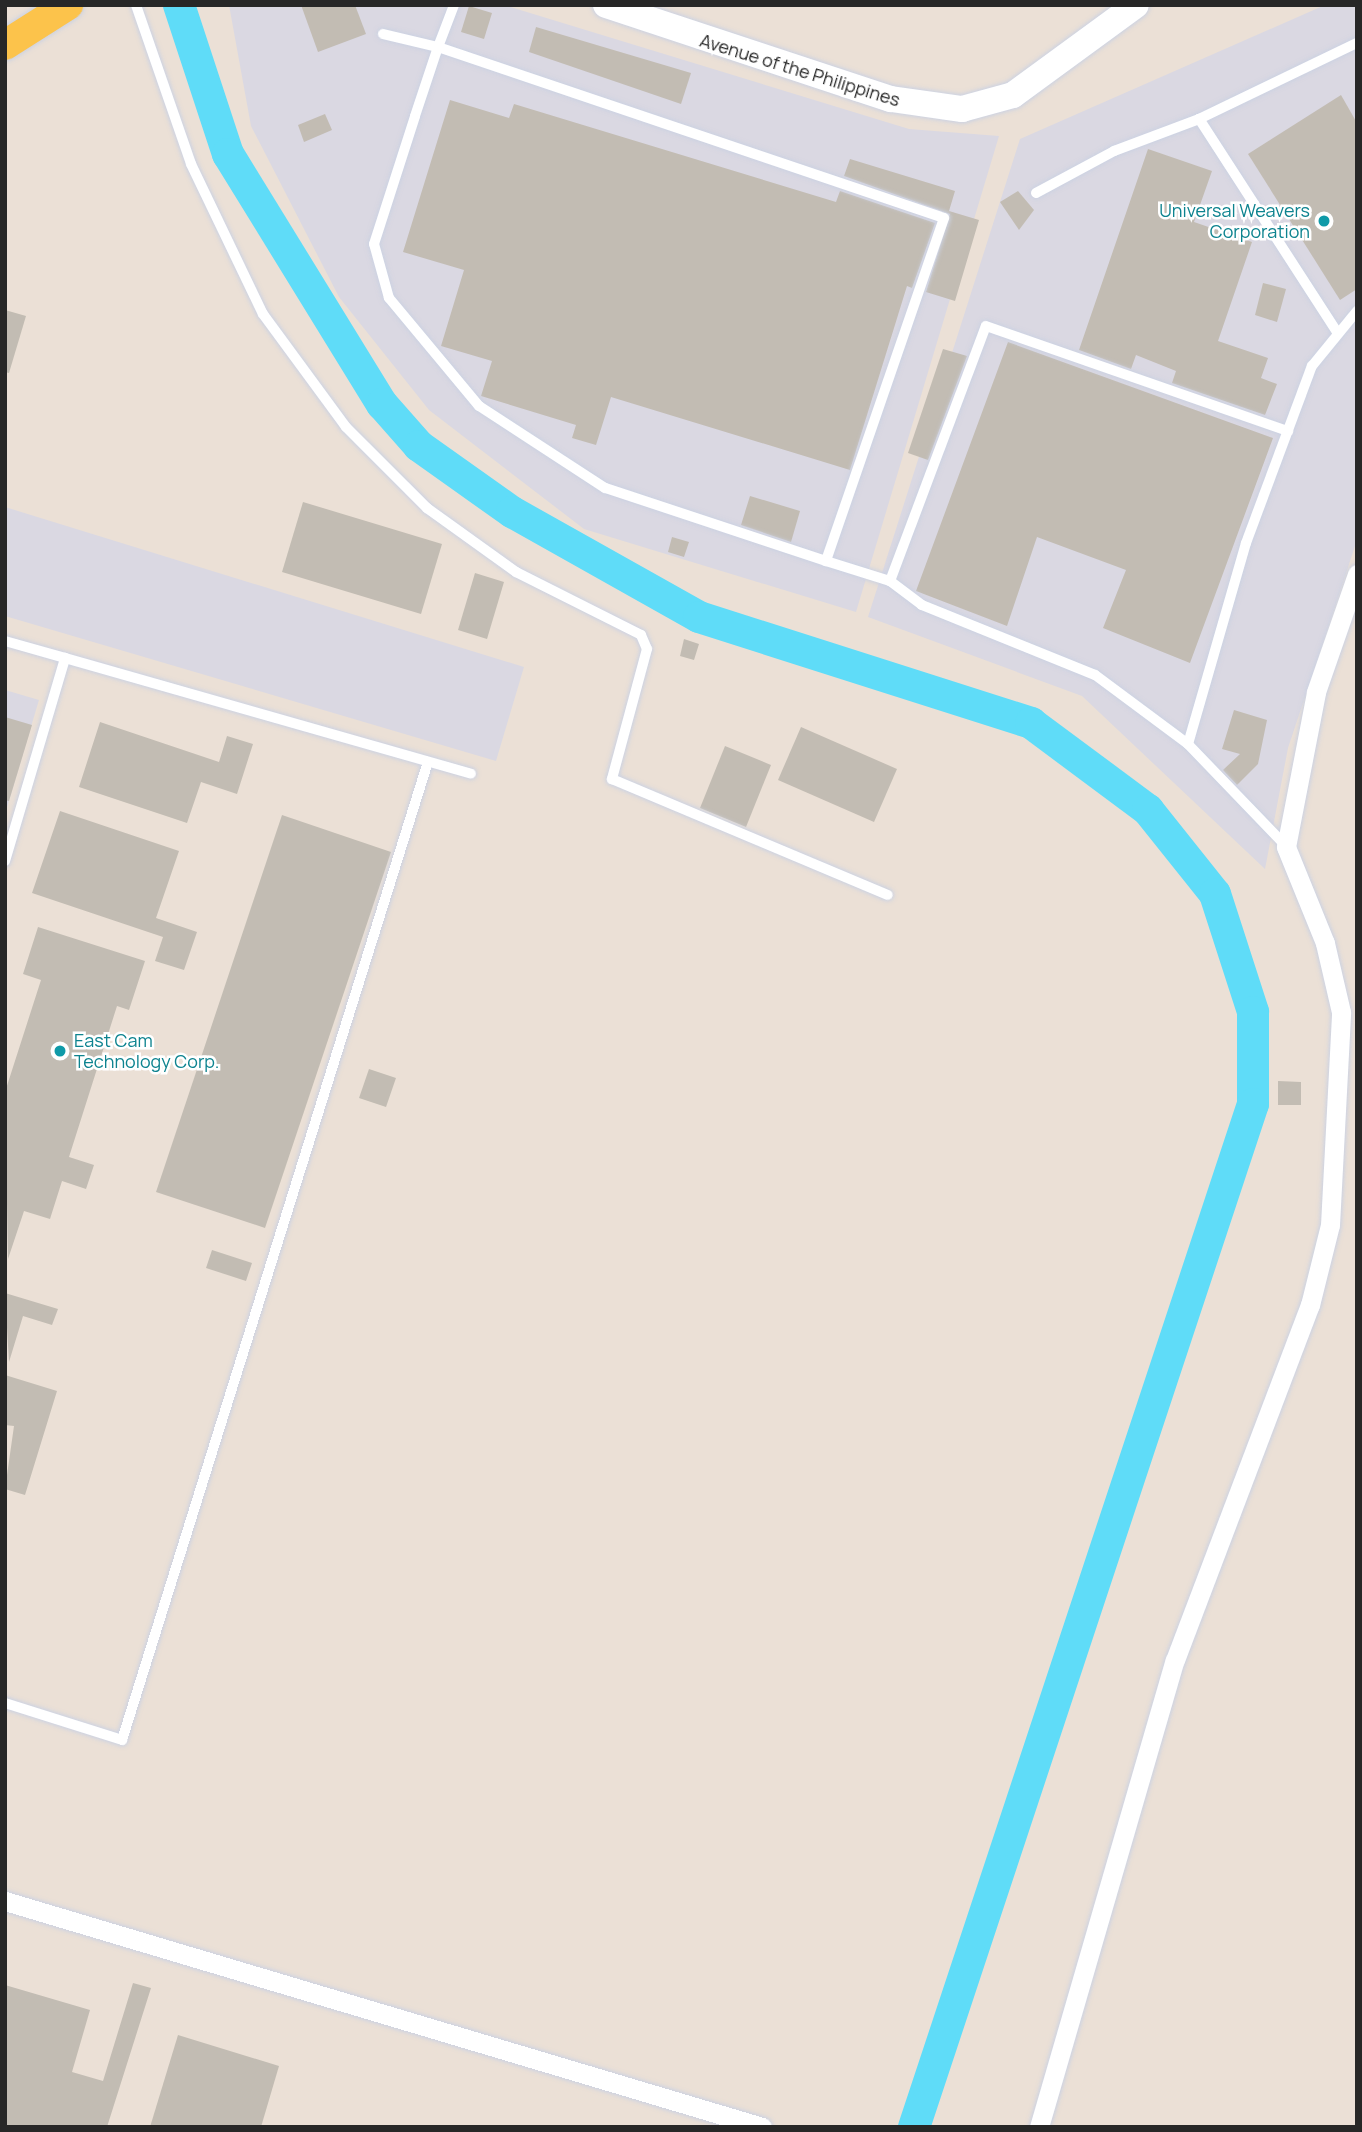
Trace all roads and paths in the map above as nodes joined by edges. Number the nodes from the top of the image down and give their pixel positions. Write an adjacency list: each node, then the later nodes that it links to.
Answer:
1 (68, 5): 8 (main road)
2 (136, 5): 25 (lane)
3 (454, 5): 9 (lane)
4 (606, 5): 5 (main road, Avenue of the Philippines)
5 (1136, 5)
6 (383, 34): 9 (lane)
7 (1357, 43): 10 (lane)
8 (5, 45)
9 (438, 47): 15 (lane); 15 (lane)
10 (1199, 119): 11 (lane); 13 (lane)
11 (1036, 192)
12 (1357, 310): 13 (lane)
13 (1337, 332): 14 (lane)
14 (1288, 431): 17 (lane); 20 (lane)
15 (826, 561): 17 (lane)
16 (1357, 574): 23 (street)
17 (890, 581): 20 (lane)
18 (5, 640): 19 (lane)
19 (65, 658): 21 (lane); 24 (lane)
20 (1188, 744): 23 (lane)
21 (428, 761): 22 (lane); 26 (lane)
22 (471, 774)
23 (1286, 847): 29 (street)
24 (5, 861)
25 (888, 895)
26 (5, 1703)
27 (5, 1901): 28 (street)
28 (762, 2127)
29 (1039, 2127)

